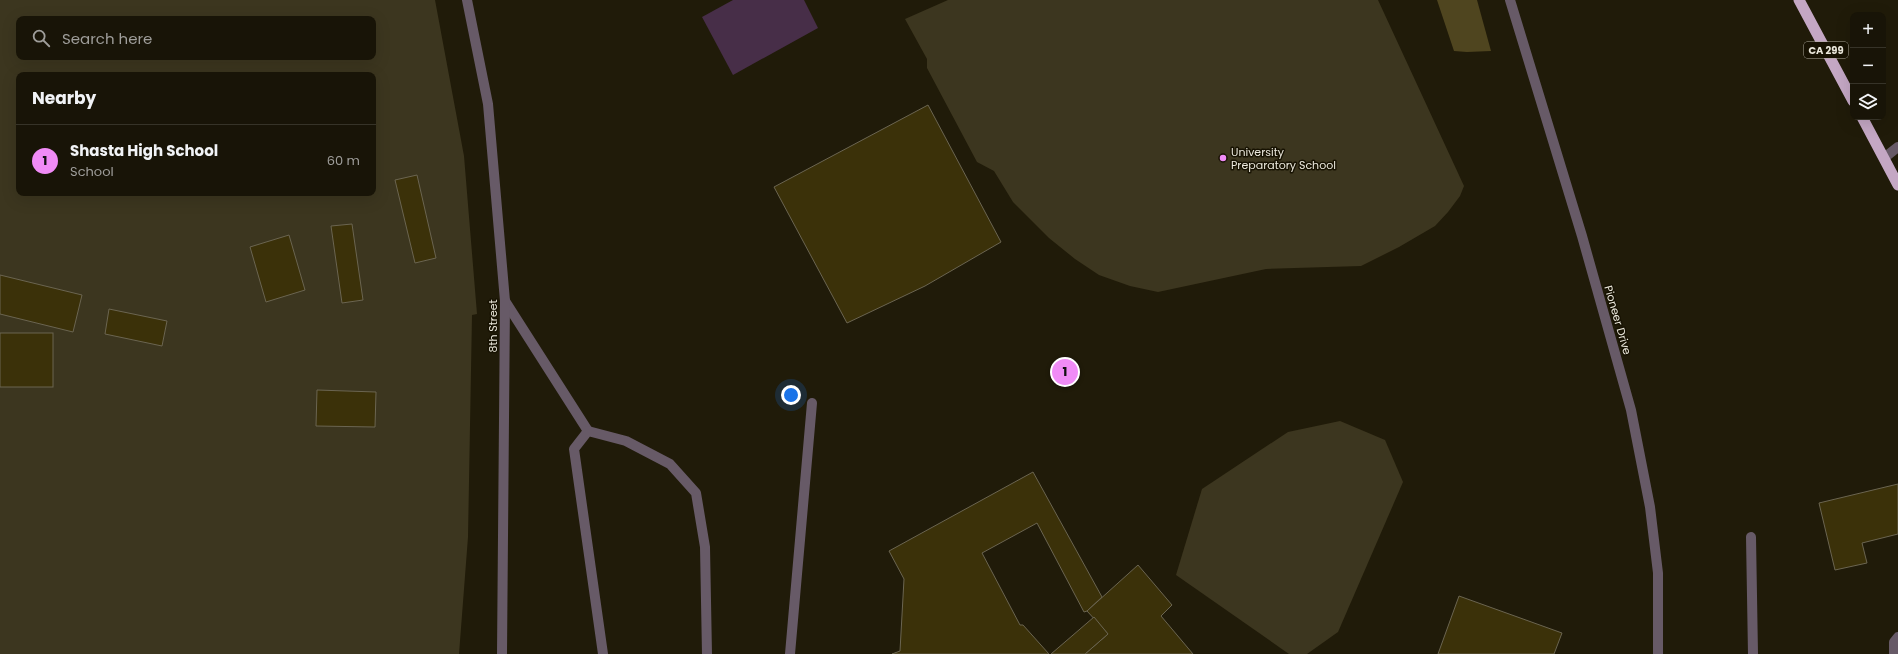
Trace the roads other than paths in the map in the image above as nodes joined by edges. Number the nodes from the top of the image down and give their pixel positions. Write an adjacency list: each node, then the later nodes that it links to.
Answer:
1 (467, 0): 9 (street, 8th Street)
2 (1510, 0): 18 (street, Pioneer Drive)
3 (1799, 0): 4 (highway, CA 299)
4 (1850, 95)
5 (1864, 120): 7 (highway)
6 (1898, 147): 7 (street)
7 (1884, 158): 8 (highway)
8 (1898, 185)
9 (505, 301): 11 (street); 14 (street, 8th Street)
10 (812, 403): 17 (street)
11 (588, 430): 15 (street); 16 (street)
12 (1751, 537): 19 (street)
13 (1898, 637): 20 (street)
14 (502, 654)
15 (603, 654)
16 (707, 654)
17 (790, 654)
18 (1658, 654)
19 (1754, 654)
20 (1894, 654)

